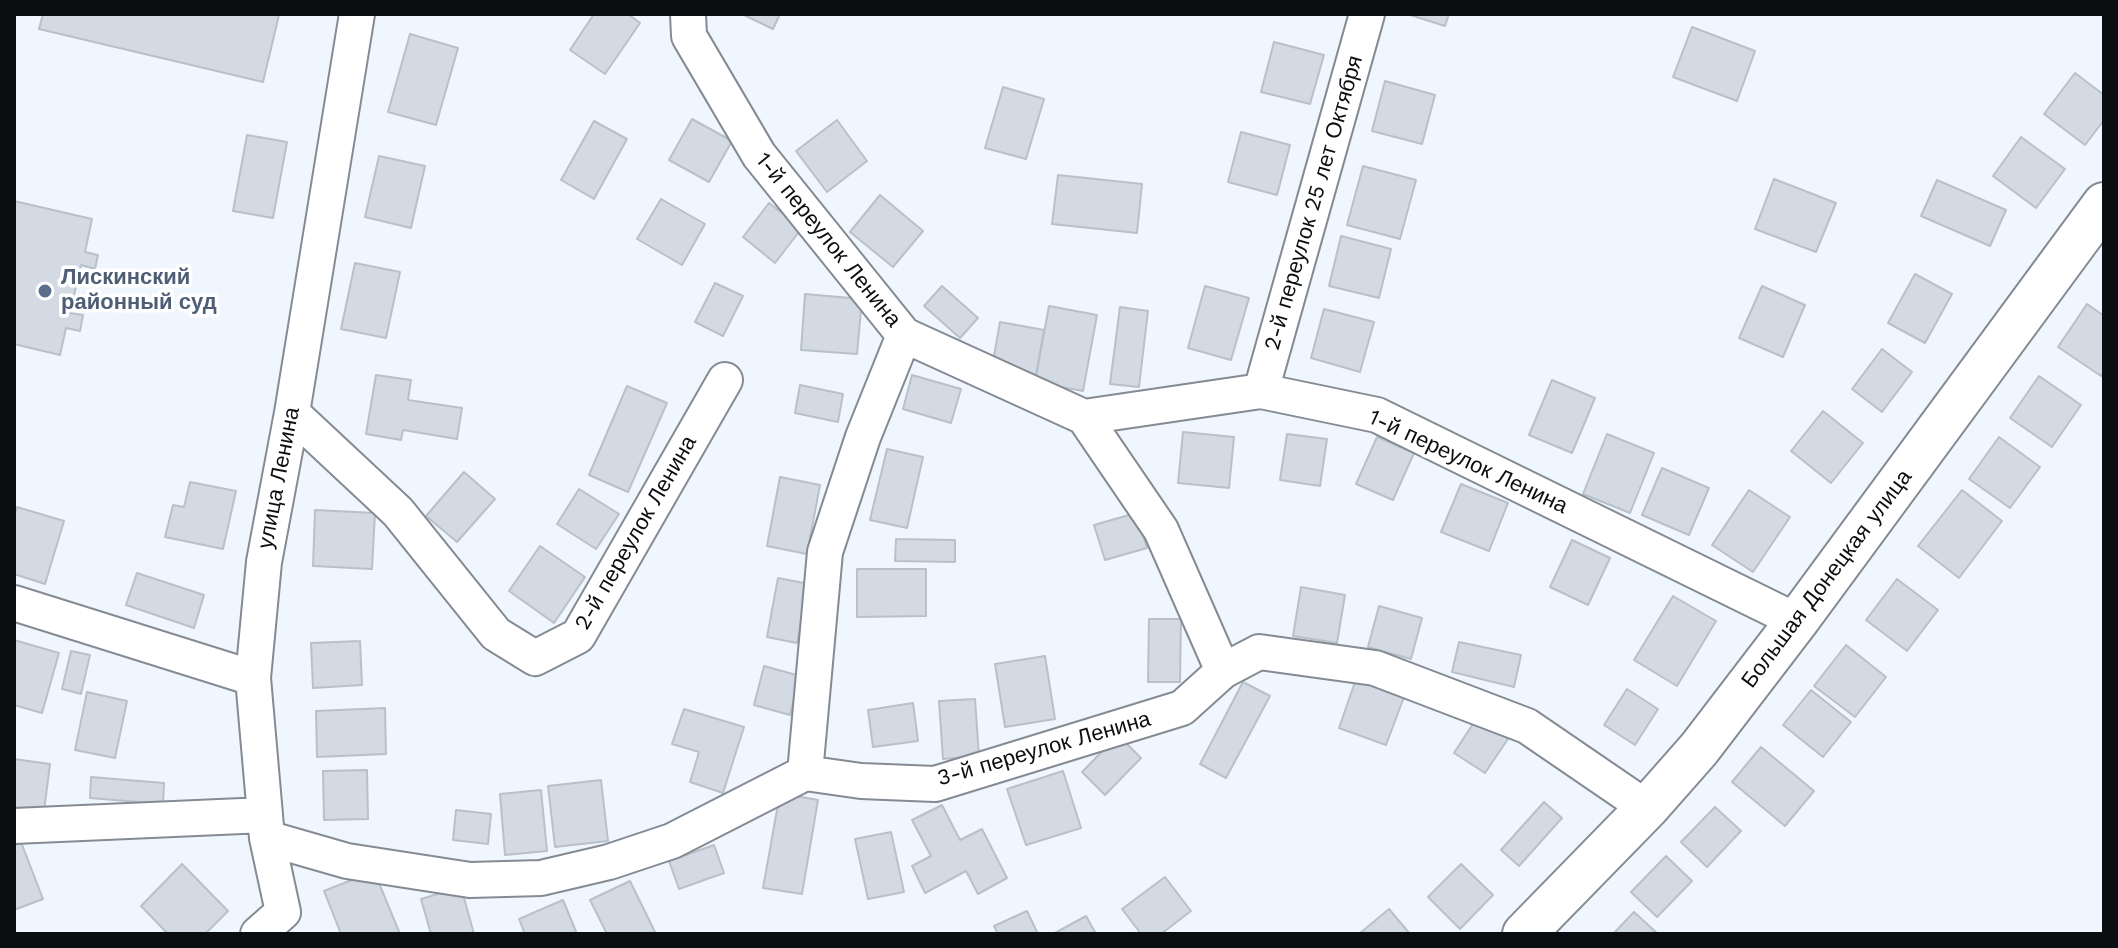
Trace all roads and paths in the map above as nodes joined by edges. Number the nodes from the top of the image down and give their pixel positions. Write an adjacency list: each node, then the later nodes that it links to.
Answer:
1 (357, 14): 8 (street, улица Ленина)
2 (688, 14): 5 (street, 1-й переулок Ленина)
3 (1367, 14): 7 (street, 2-й переулок 25 лет Октября)
4 (2104, 204): 11 (street, Большая Донецкая улица)
5 (904, 335): 9 (street, 1-й переулок Ленина); 14 (street)
6 (725, 380): 8 (street, 2-й переулок Ленина)
7 (1261, 391): 9 (street, 1-й переулок Ленина); 11 (street, 1-й переулок Ленина)
8 (292, 413): 13 (street, улица Ленина)
9 (1084, 417): 12 (street)
10 (14, 603): 13 (street)
11 (1797, 621): 15 (street, Большая Донецкая улица)
12 (1223, 671): 14 (street, 3-й переулок Ленина); 15 (street, 3-й переулок Ленина)
13 (253, 678): 17 (street, улица Ленина)
14 (805, 773): 17 (street)
15 (1647, 808): 19 (street, Большая Донецкая улица)
16 (14, 826): 17 (street)
17 (266, 826): 18 (street, улица Ленина)
18 (279, 927)
19 (1524, 934)

